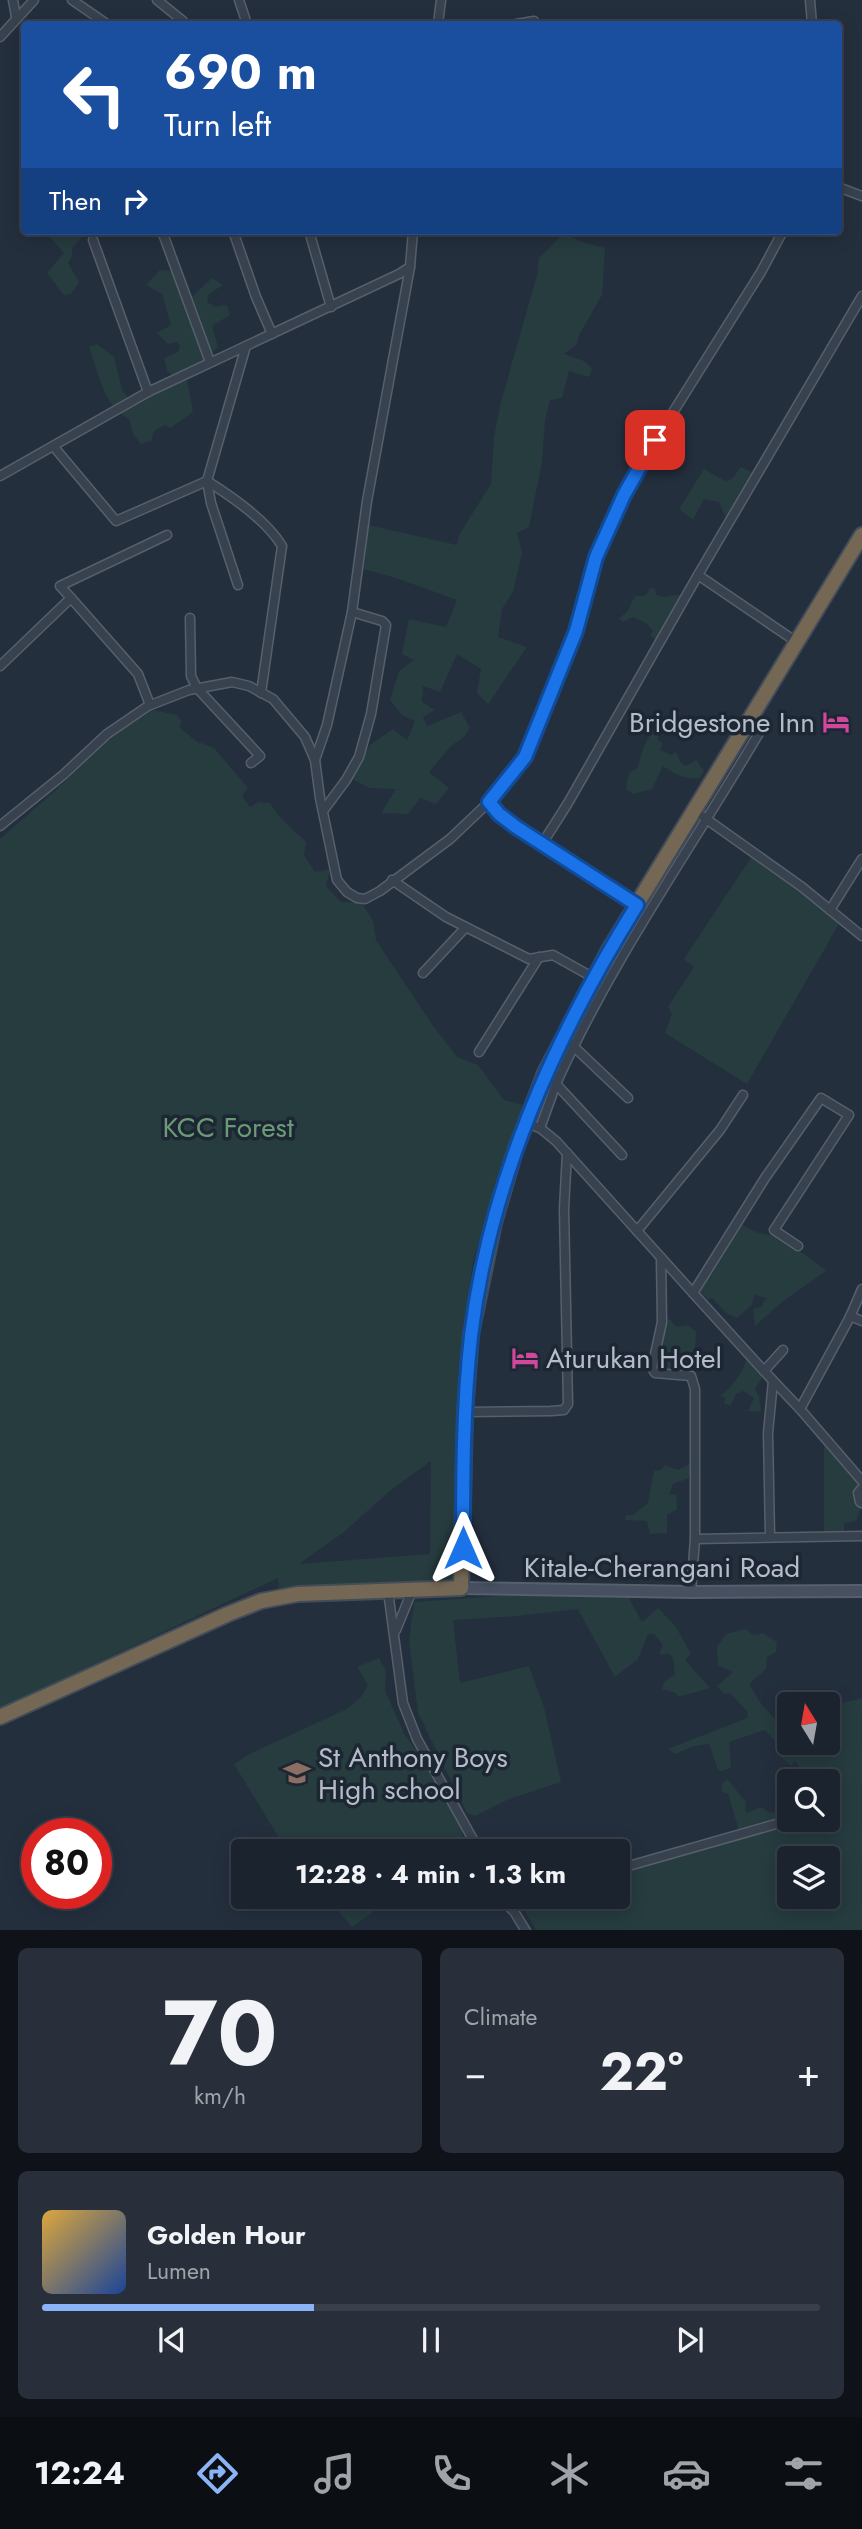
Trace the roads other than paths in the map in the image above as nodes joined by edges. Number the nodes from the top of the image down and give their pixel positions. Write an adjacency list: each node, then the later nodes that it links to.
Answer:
1 (13, 0): 8 (street)
2 (34, 0): 8 (street)
3 (72, 0): 9 (street)
4 (158, 0): 10 (street)
5 (239, 0): 11 (street)
6 (441, 0): 12 (street)
7 (810, 0): 13 (street)
8 (16, 17): 14 (street)
9 (103, 21)
10 (182, 21)
11 (246, 21)
12 (438, 21)
13 (812, 21)
14 (0, 37)
15 (842, 188): 16 (street)
16 (862, 196)
17 (163, 235): 28 (street)
18 (234, 235): 26 (street)
19 (310, 235): 25 (street)
20 (413, 235): 23 (street)
21 (781, 235): 48 (street)
22 (93, 240): 29 (street)
23 (410, 267): 25 (street); 38 (street)
24 (862, 296): 35 (street)
25 (331, 307): 26 (street)
26 (272, 334): 27 (street)
27 (246, 345): 28 (street); 32 (street)
28 (210, 362): 29 (street)
29 (148, 392): 30 (street)
30 (54, 447): 31 (street); 32 (street)
31 (0, 476)
32 (207, 481): 36 (street); 43 (street)
33 (167, 535): 37 (street)
34 (862, 535): 40 (highway)
35 (698, 575): 40 (street); 53 (street)
36 (238, 585)
37 (71, 598): 41 (street); 44 (street)
38 (352, 612): 46 (street); 50 (street)
39 (190, 618): 42 (street)
40 (798, 643): 49 (highway)
41 (0, 666)
42 (197, 688): 43 (street); 44 (street); 47 (street)
43 (261, 693): 46 (street)
44 (150, 705): 52 (street)
45 (762, 728): 51 (street)
46 (316, 760): 50 (street)
47 (251, 763)
48 (489, 802): 53 (street); 55 (street)
49 (693, 809): 51 (street); 56 (highway)
50 (323, 811): 55 (street)
51 (706, 819): 57 (street); 63 (street)
52 (0, 827)
53 (542, 844): 56 (street)
54 (862, 859): 57 (street)
55 (392, 880): 58 (street)
56 (637, 905): 62 (highway)
57 (830, 910): 59 (street)
58 (465, 928): 60 (street); 61 (street)
59 (862, 936)
60 (539, 957): 62 (street); 64 (street)
61 (424, 973)
62 (593, 978): 63 (highway)
63 (568, 1042): 65 (street); 67 (street); 68 (highway)
64 (479, 1052)
65 (556, 1084): 68 (street); 70 (street)
66 (743, 1095): 71 (street)
67 (628, 1098)
68 (533, 1126): 69 (street); 82 (highway)
69 (567, 1153): 71 (street); 82 (street)
70 (622, 1155)
71 (637, 1231): 73 (street)
72 (798, 1245): 75 (street)
73 (661, 1258): 75 (street); 88 (street)
74 (862, 1289): 76 (street)
75 (693, 1293): 79 (street)
76 (850, 1316): 77 (street); 81 (street)
77 (862, 1321)
78 (783, 1350): 79 (street)
79 (764, 1371): 80 (street)
80 (773, 1381): 81 (street); 86 (street)
81 (800, 1409): 83 (street)
82 (465, 1412): 89 (highway)
83 (862, 1481)
84 (862, 1488): 85 (street)
85 (862, 1503)
86 (769, 1536): 87 (street); 88 (street)
87 (862, 1536)
88 (695, 1539): 93 (street)
89 (461, 1588): 91 (highway); 93 (main road, Kitale-Cherangani Road)
90 (388, 1591): 91 (highway); 94 (street); 95 (highway)
91 (412, 1591): 94 (street)
92 (862, 1591): 93 (main road, Kitale-Cherangani Road)
93 (691, 1592)
94 (395, 1633): 97 (street)
95 (0, 1717)
96 (777, 1824): 98 (street)
97 (473, 1839)
98 (630, 1866)
99 (511, 1909): 100 (street)
100 (526, 1930)

